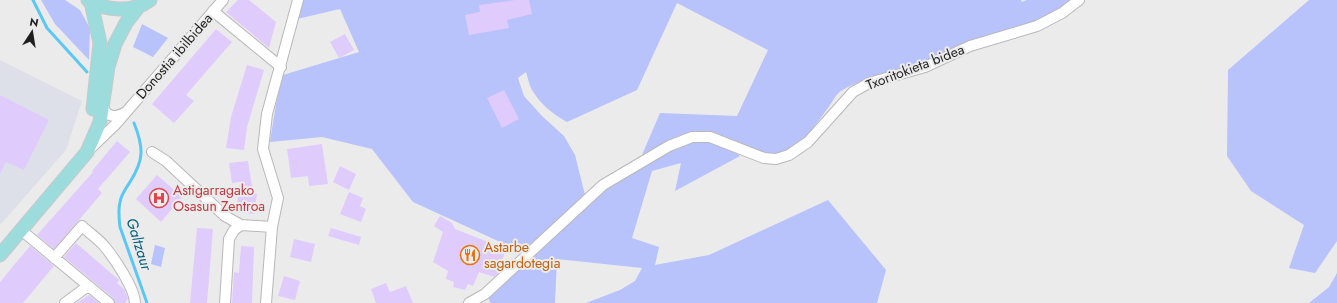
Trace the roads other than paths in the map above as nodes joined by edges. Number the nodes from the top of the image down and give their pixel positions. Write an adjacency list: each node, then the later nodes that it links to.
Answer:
1 (223, 0): 6 (street, Donostia ibilbidea)
2 (298, 0): 7 (street)
3 (1079, 0): 26 (street, Txoritokieta bidea)
4 (90, 1): 5 (main road); 8 (main road, Donostia ibilbidea)
5 (145, 3): 8 (main road, Donostia ibilbidea)
6 (213, 11): 7 (street); 9 (street, Donostia ibilbidea)
7 (281, 66): 16 (street)
8 (99, 100): 9 (street, Donostia ibilbidea); 10 (main road, Donostia ibilbidea); 14 (main road, Donostia ibilbidea)
9 (126, 112): 11 (street, Donostia ibilbidea)
10 (99, 125): 11 (street); 12 (main road, Donostia ibilbidea)
11 (115, 125): 12 (street, Donostia ibilbidea)
12 (87, 152): 14 (main road, Donostia ibilbidea)
13 (152, 152): 15 (street)
14 (75, 168): 17 (main road, Donostia ibilbidea)
15 (241, 225): 16 (street); 24 (street)
16 (272, 227): 25 (street)
17 (21, 230): 18 (main road, Donostia ibilbidea); 19 (street)
18 (0, 255)
19 (54, 258): 20 (street); 23 (street)
20 (88, 286): 21 (street); 22 (street)
21 (65, 303)
22 (109, 303)
23 (135, 303)
24 (225, 303)
25 (266, 303)
26 (469, 303)

